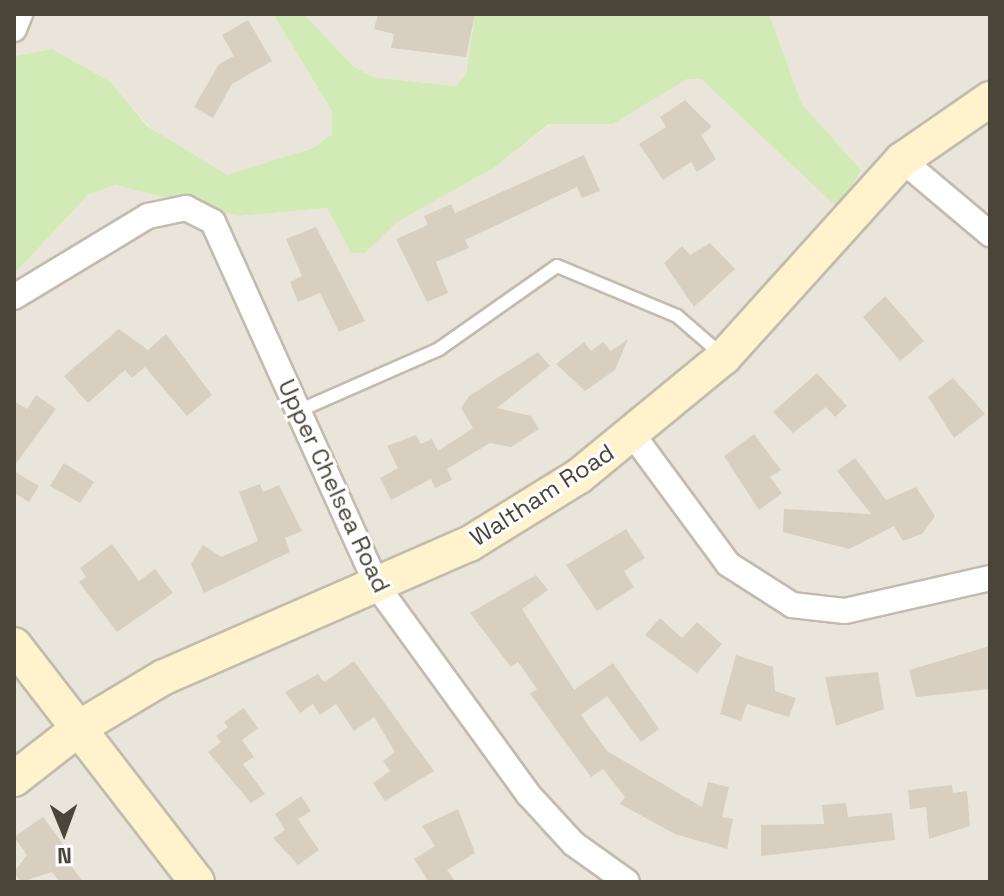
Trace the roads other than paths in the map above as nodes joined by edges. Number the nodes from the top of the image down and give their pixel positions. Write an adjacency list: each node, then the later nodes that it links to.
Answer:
1 (20, 14): 2 (street)
2 (14, 29)
3 (990, 99): 4 (street, Waltham Road)
4 (902, 160): 5 (street); 7 (street, Waltham Road)
5 (990, 234)
6 (14, 297): 8 (street, Upper Chelsea Road)
7 (724, 357): 8 (lane); 9 (street, Waltham Road)
8 (298, 411): 11 (street, Upper Chelsea Road)
9 (633, 435): 10 (street); 11 (street, Waltham Road)
10 (990, 578)
11 (377, 586): 13 (street, Waltham Road); 16 (street, Upper Chelsea Road)
12 (14, 645): 13 (street)
13 (82, 726): 14 (street, Waltham Road); 15 (street)
14 (14, 779)
15 (197, 882)
16 (627, 882)

